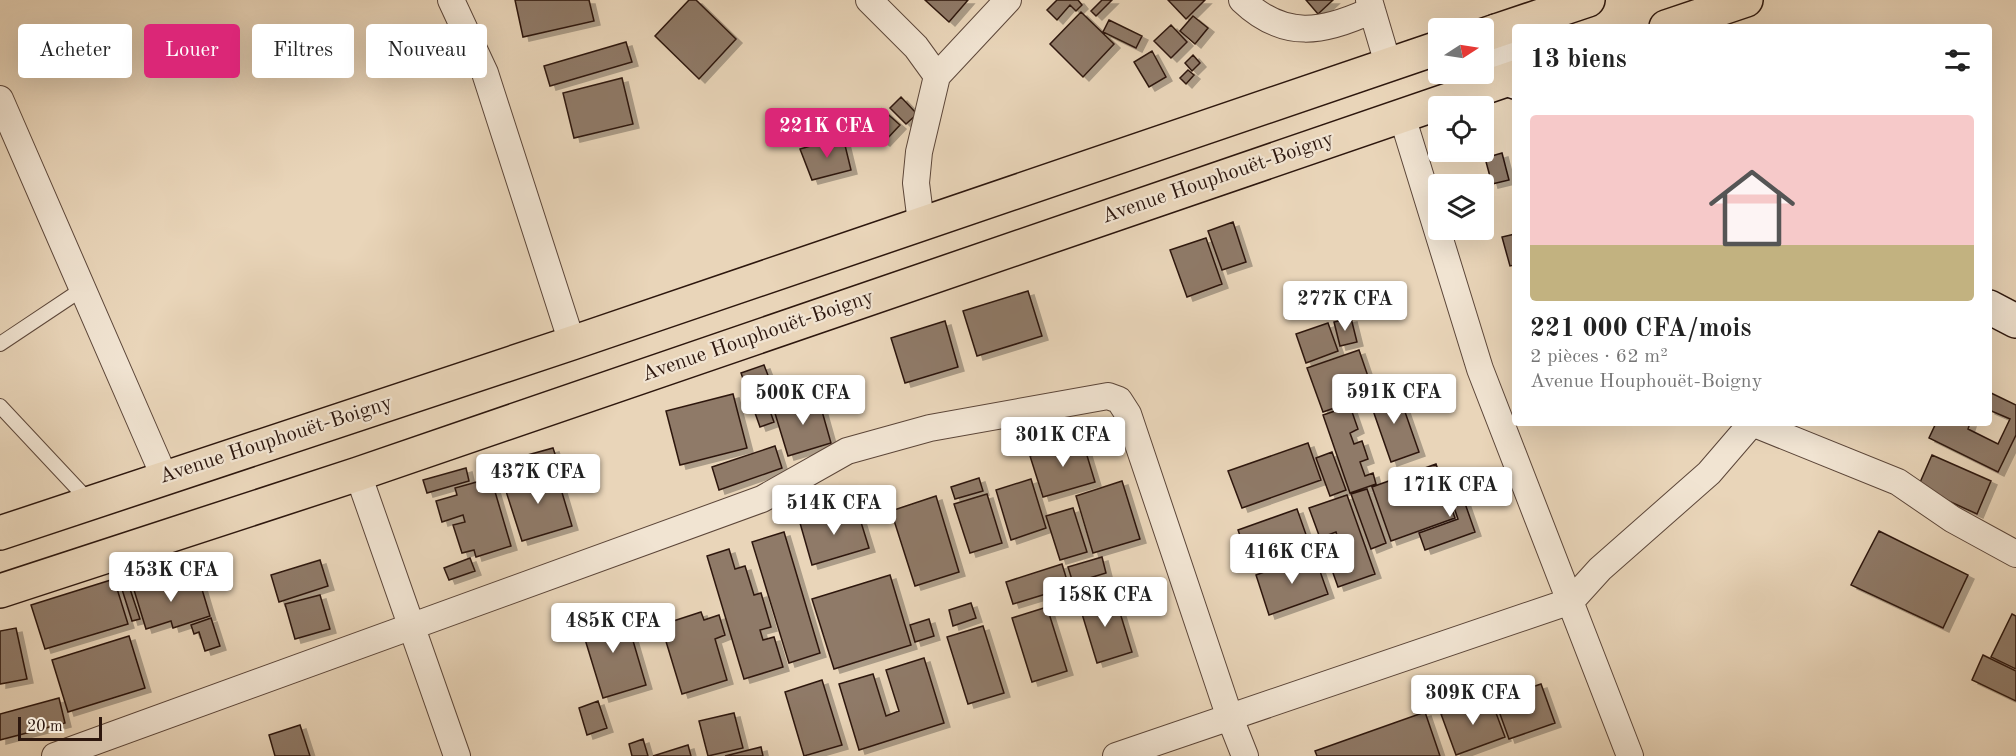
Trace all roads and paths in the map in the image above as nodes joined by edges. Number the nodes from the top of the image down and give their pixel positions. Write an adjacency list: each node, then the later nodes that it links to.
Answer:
1 (451, 0): 24 (street)
2 (869, 0): 15 (street)
3 (1008, 0): 15 (street)
4 (1242, 0): 7 (street)
5 (1588, 0): 8 (highway)
6 (1746, 0): 9 (highway)
7 (1371, 5): 14 (street)
8 (1517, 24)
9 (1675, 24)
10 (1512, 26): 11 (highway)
11 (1494, 32)
12 (1494, 41): 16 (main road)
13 (1428, 51): 14 (highway, Avenue Houphouët-Boigny)
14 (1388, 64): 20 (highway, Avenue Houphouët-Boigny)
15 (937, 76): 20 (street)
16 (1512, 76)
17 (1512, 81): 19 (highway, Avenue Houphouët-Boigny)
18 (0, 99): 21 (street)
19 (1402, 116): 29 (highway, Avenue Houphouët-Boigny); 35 (street)
20 (921, 222): 24 (highway, Avenue Houphouët-Boigny)
21 (81, 290): 25 (lane); 30 (street)
22 (1992, 309): 23 (main road)
23 (2016, 321)
24 (572, 343): 30 (highway, Avenue Houphouët-Boigny)
25 (0, 344)
26 (0, 406): 31 (lane)
27 (1749, 426): 35 (street)
28 (1759, 426): 33 (street)
29 (358, 474): 34 (highway, Avenue Houphouët-Boigny); 36 (street)
30 (164, 476): 31 (highway, Avenue Houphouët-Boigny)
31 (89, 501): 32 (highway, Avenue Houphouët-Boigny)
32 (0, 532)
33 (2016, 554)
34 (0, 591)
35 (1571, 601): 37 (street); 38 (street)
36 (410, 627): 37 (street); 39 (street); 40 (street)
37 (1230, 718): 41 (street); 42 (street)
38 (1628, 750): 43 (street)
39 (55, 756)
40 (457, 756)
41 (1116, 756)
42 (1245, 756)
43 (1650, 756)

